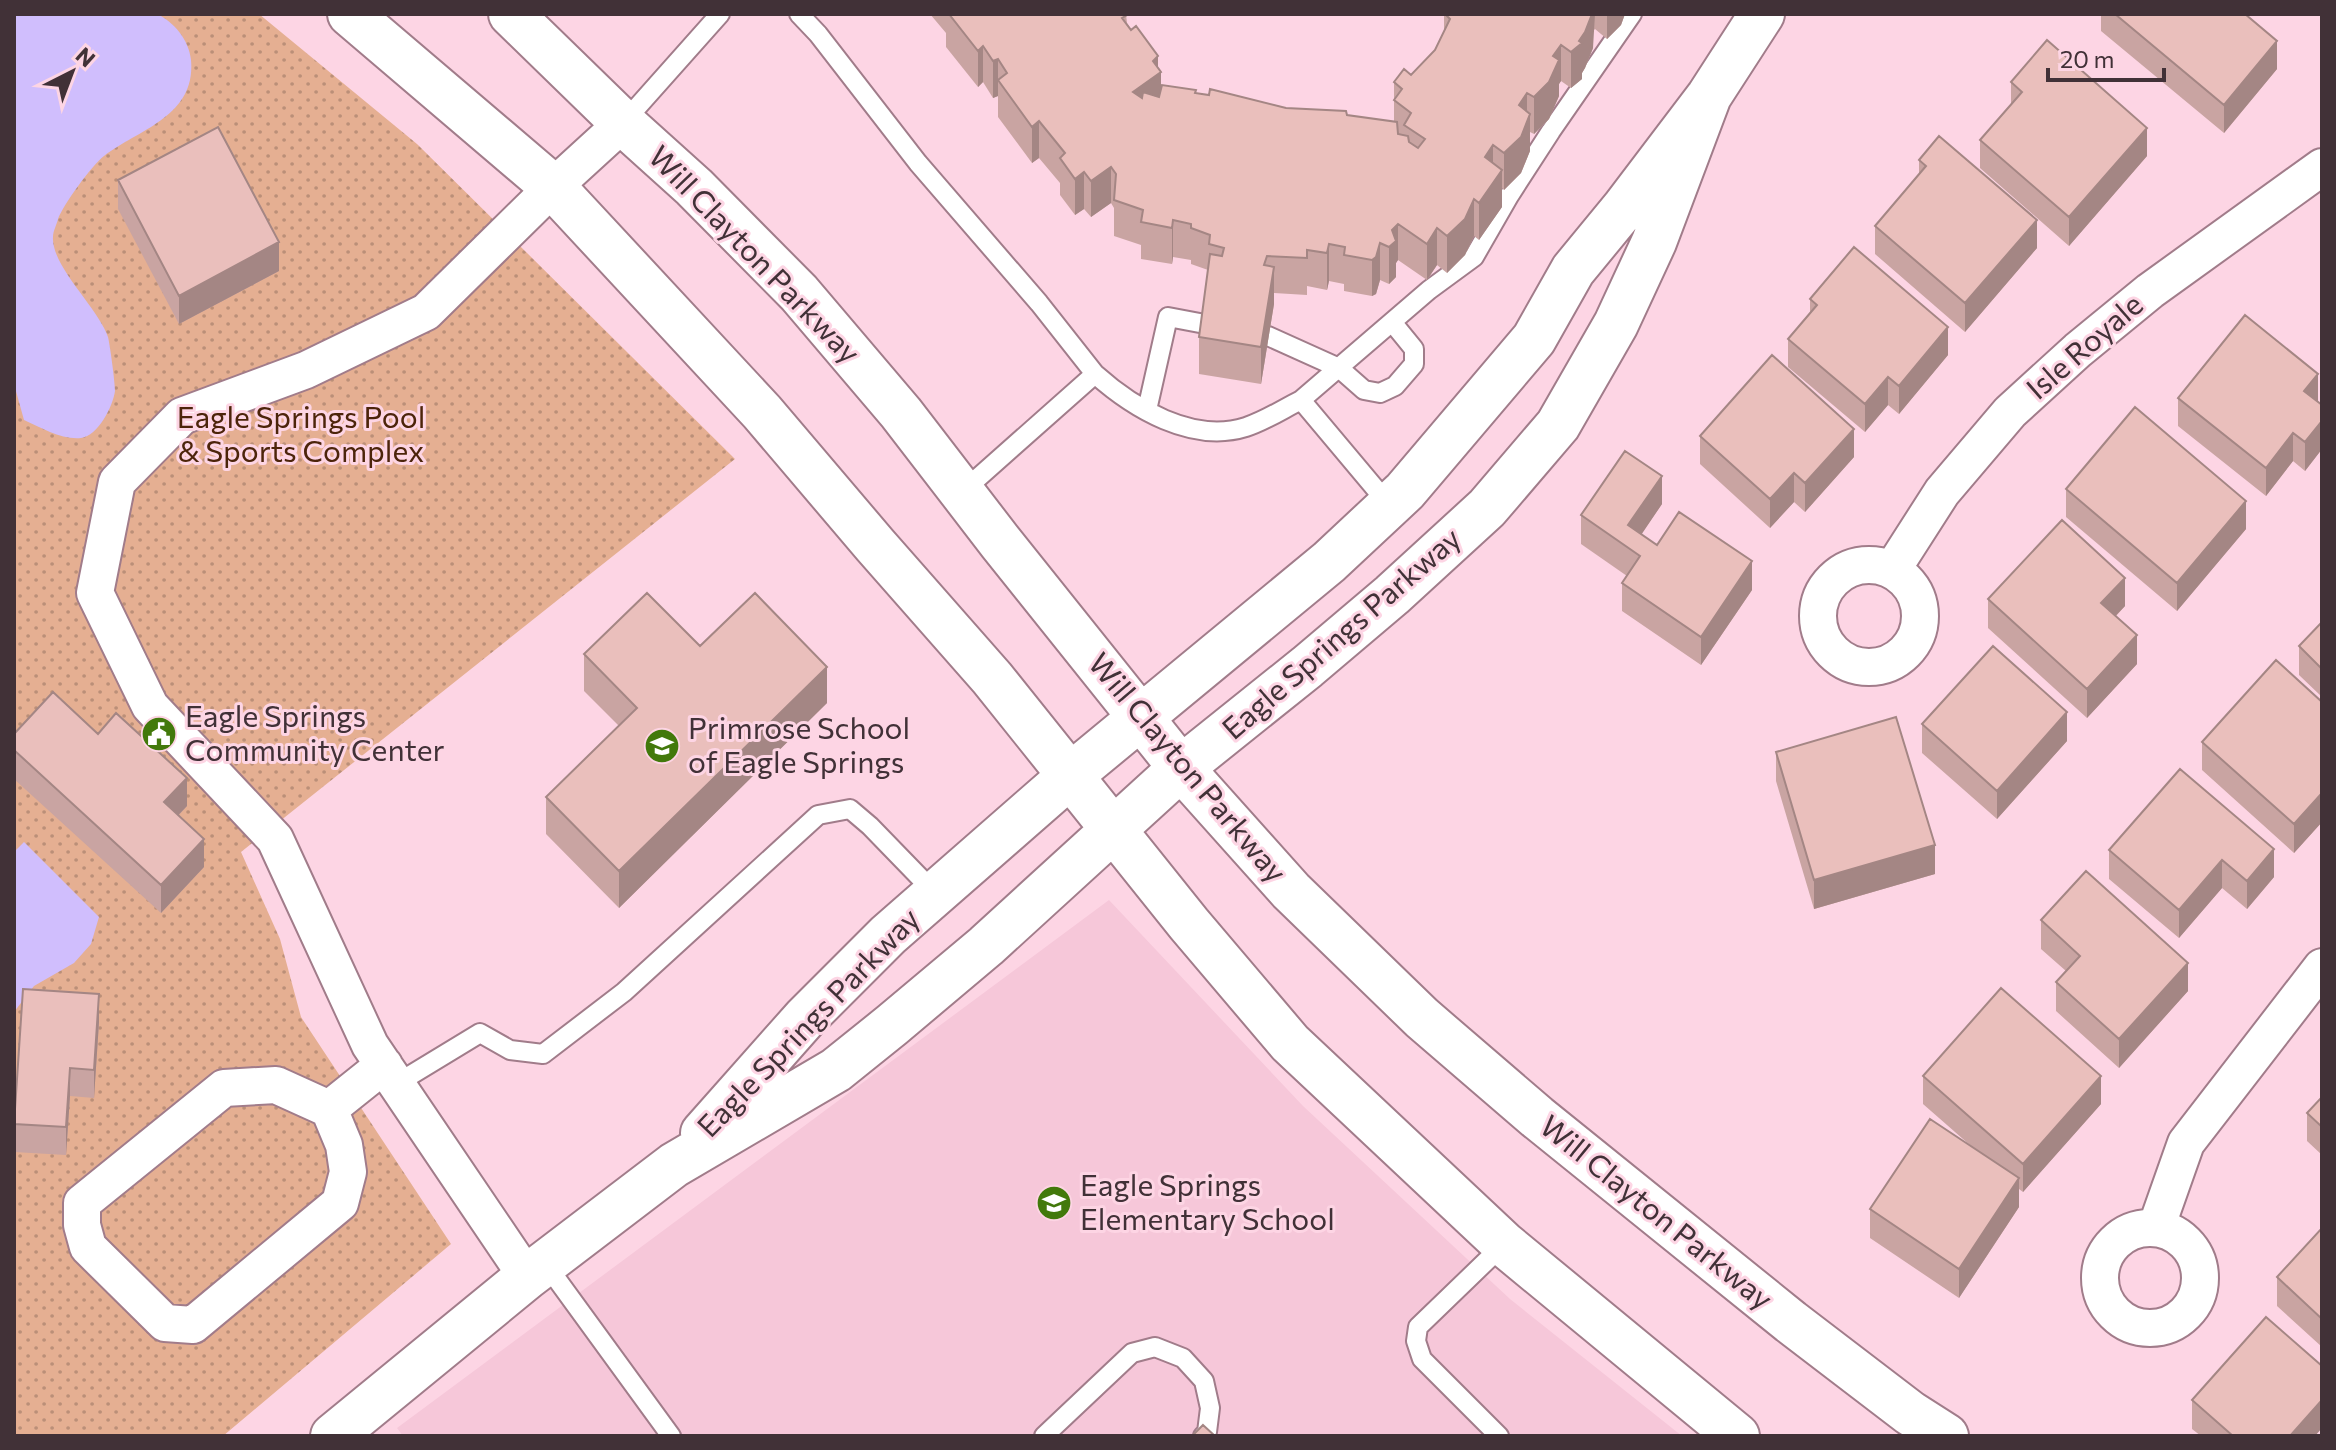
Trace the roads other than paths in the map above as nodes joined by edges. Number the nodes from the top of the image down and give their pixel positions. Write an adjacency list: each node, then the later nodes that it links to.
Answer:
1 (350, 14): 10 (main road)
2 (511, 14): 8 (main road, Will Clayton Parkway)
3 (720, 14): 8 (lane)
4 (799, 14): 15 (lane)
5 (1632, 14): 11 (lane)
6 (1762, 14): 7 (main road, Eagle Springs Parkway)
7 (1709, 96): 19 (main road, Eagle Springs Parkway); 22 (main road, Eagle Springs Parkway)
8 (623, 123): 10 (street); 18 (main road, Will Clayton Parkway)
9 (2322, 167): 20 (street, Isle Royale)
10 (553, 187): 23 (main road); 27 (street)
11 (1392, 322): 14 (lane); 14 (lane)
12 (1205, 324): 17 (lane)
13 (1268, 336): 14 (lane)
14 (1339, 368): 16 (lane)
15 (1095, 374): 17 (lane); 18 (lane)
16 (1301, 400): 17 (lane); 19 (lane)
17 (1147, 410)
18 (962, 492): 21 (main road, Will Clayton Parkway)
19 (1390, 506): 21 (main road, Eagle Springs Parkway)
20 (1892, 570)
21 (1142, 717): 22 (main road, Will Clayton Parkway); 23 (main road, Eagle Springs Parkway)
22 (1181, 768): 24 (main road, Eagle Springs Parkway); 39 (main road, Will Clayton Parkway)
23 (1071, 775): 24 (main road); 25 (main road, Eagle Springs Parkway)
24 (1114, 830): 29 (main road, Eagle Springs Parkway); 31 (main road)
25 (935, 893): 27 (lane); 29 (main road, Eagle Springs Parkway)
26 (2322, 967): 30 (street)
27 (390, 1074): 28 (street); 32 (street)
28 (329, 1109): 28 (street)
29 (674, 1165): 32 (main road, Eagle Springs Parkway)
30 (2156, 1228)
31 (1504, 1244): 37 (lane); 38 (main road)
32 (536, 1270): 33 (main road, Eagle Springs Parkway); 34 (lane)
33 (333, 1436)
34 (671, 1436)
35 (1044, 1436): 36 (lane)
36 (1203, 1436)
37 (1499, 1436)
38 (1737, 1436)
39 (1946, 1436)

